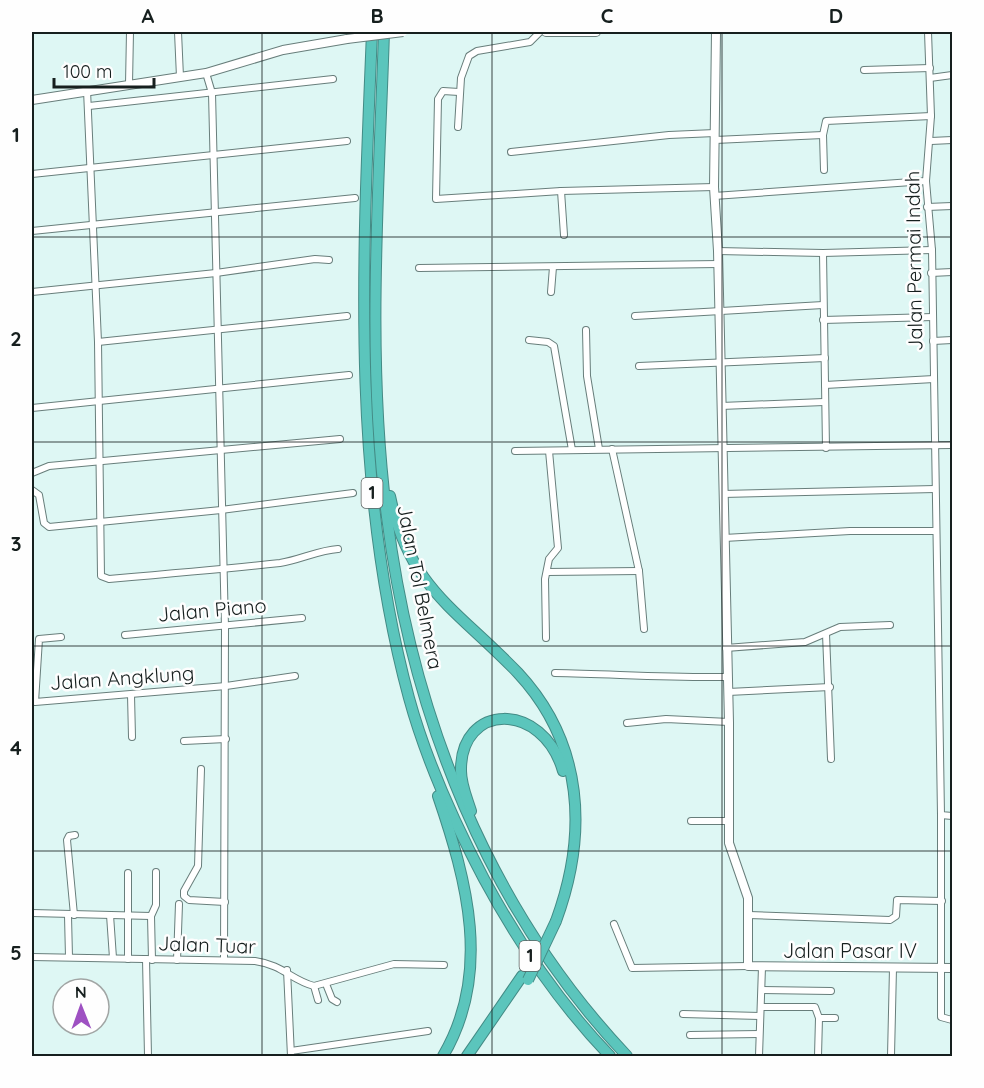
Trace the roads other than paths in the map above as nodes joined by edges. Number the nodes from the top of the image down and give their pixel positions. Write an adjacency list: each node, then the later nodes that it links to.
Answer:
1 (130, 32): 19 (street)
2 (178, 32): 16 (street)
3 (372, 32): 127 (highway, Jalan Tol Belmera / 1)
4 (384, 32): 92 (highway, Jalan Tol Belmera / 1)
5 (403, 32): 14 (street, bridge)
6 (540, 32): 21 (street)
7 (546, 32): 8 (street)
8 (585, 32): 9 (street)
9 (596, 32)
10 (716, 32): 28 (street)
11 (928, 32): 12 (street, Jalan Permai Indah)
12 (930, 68): 13 (street); 17 (street, Jalan Permai Indah)
13 (864, 70)
14 (206, 73): 16 (street); 22 (street)
15 (952, 75): 17 (street)
16 (180, 77): 19 (street)
17 (930, 78): 25 (street, Jalan Permai Indah)
18 (333, 80): 22 (street)
19 (129, 84): 20 (street)
20 (87, 89): 23 (street); 24 (street)
21 (459, 92): 26 (street); 38 (street)
22 (212, 93): 24 (street); 33 (street)
23 (32, 100)
24 (89, 106): 34 (street)
25 (931, 116): 27 (street); 31 (street, Jalan Permai Indah)
26 (458, 127)
27 (823, 135): 28 (street); 35 (street)
28 (715, 137): 32 (street); 39 (street)
29 (952, 140): 31 (street)
30 (347, 141): 33 (street)
31 (931, 141): 37 (street, Jalan Permai Indah)
32 (511, 152)
33 (213, 153): 34 (street); 43 (street)
34 (92, 167): 36 (street); 44 (street)
35 (824, 170)
36 (32, 174)
37 (926, 182): 39 (street); 42 (street, Jalan Permai Indah)
38 (561, 191): 39 (street); 46 (street)
39 (714, 191): 48 (street)
40 (355, 198): 43 (street)
41 (952, 206): 42 (street)
42 (927, 207): 47 (street, Jalan Permai Indah)
43 (215, 213): 44 (street); 55 (street)
44 (93, 224): 45 (street); 57 (street)
45 (32, 231)
46 (564, 235)
47 (932, 250): 49 (street); 56 (street, Jalan Permai Indah)
48 (718, 251): 49 (street); 51 (street)
49 (823, 253): 60 (street)
50 (329, 260): 55 (street)
51 (719, 264): 52 (street); 61 (street)
52 (553, 267): 53 (street); 59 (street)
53 (419, 268)
54 (952, 272): 56 (street)
55 (216, 273): 57 (street); 67 (street)
56 (931, 273): 64 (street, Jalan Permai Indah)
57 (94, 284): 58 (street); 71 (street)
58 (32, 292)
59 (551, 292)
60 (823, 305): 61 (street); 65 (street)
61 (719, 313): 63 (street); 73 (street)
62 (347, 316): 67 (street)
63 (636, 316)
64 (933, 317): 65 (street); 69 (street, Jalan Permai Indah)
65 (823, 320): 72 (street)
66 (586, 330): 88 (street)
67 (216, 331): 71 (street); 78 (street)
68 (529, 340): 91 (street)
69 (933, 340): 70 (street); 76 (street, Jalan Permai Indah)
70 (952, 340)
71 (98, 342): 80 (street)
72 (825, 358): 73 (street); 77 (street)
73 (719, 364): 74 (street); 81 (street)
74 (639, 366)
75 (349, 375): 78 (street)
76 (934, 380): 77 (street); 84 (street, Jalan Permai Indah)
77 (825, 385): 79 (street)
78 (219, 391): 80 (street); 90 (street)
79 (824, 402): 81 (street); 87 (street)
80 (98, 403): 82 (street); 95 (street)
81 (721, 406): 86 (street)
82 (32, 408)
83 (340, 439): 90 (street)
84 (934, 445): 85 (street); 87 (street); 97 (street, Jalan Permai Indah)
85 (952, 445)
86 (723, 447): 87 (street); 89 (street); 100 (street)
87 (826, 448)
88 (598, 449): 89 (street); 91 (street)
89 (612, 449): 107 (street)
90 (220, 450): 95 (street); 101 (street)
91 (572, 450): 94 (street)
92 (381, 451): 138 (highway, Jalan Tol Belmera / 1); 150 (highway)
93 (515, 451): 94 (street)
94 (549, 451): 108 (street)
95 (100, 462): 96 (street); 102 (street)
96 (32, 473)
97 (935, 489): 100 (street); 103 (street, Jalan Permai Indah)
98 (32, 490): 102 (street)
99 (353, 493): 101 (street)
100 (723, 494): 104 (street)
101 (221, 510): 102 (street); 106 (street)
102 (102, 523): 106 (street)
103 (936, 531): 104 (street); 133 (street, Jalan Permai Indah)
104 (724, 538): 117 (street)
105 (339, 549): 106 (street)
106 (223, 568): 111 (street)
107 (639, 571): 108 (street); 112 (street)
108 (547, 572): 116 (street)
109 (302, 618): 111 (street, Jalan Piano)
110 (890, 625): 114 (street)
111 (225, 627): 113 (street, Jalan Piano); 121 (street)
112 (644, 629)
113 (125, 634)
114 (826, 634): 117 (street); 122 (street)
115 (61, 637): 124 (street, Jalan Angklung)
116 (546, 638)
117 (726, 648): 120 (street)
118 (555, 673): 120 (street)
119 (295, 676): 121 (street, Jalan Angklung)
120 (727, 676): 123 (street)
121 (226, 686): 124 (street, Jalan Angklung); 129 (street)
122 (830, 687): 123 (street); 131 (street)
123 (728, 692): 125 (street)
124 (131, 695): 128 (street)
125 (729, 722): 126 (street); 136 (street)
126 (627, 723)
127 (418, 724): 183 (highway); 186 (highway, Jalan Tol Belmera / 1)
128 (132, 737)
129 (226, 739): 130 (street); 142 (street)
130 (184, 741)
131 (831, 759)
132 (201, 769): 142 (street)
133 (941, 815): 134 (street); 141 (street, Jalan Permai Indah)
134 (952, 816)
135 (691, 821): 136 (street)
136 (729, 821): 147 (street)
137 (75, 835): 148 (street)
138 (488, 860): 150 (highway); 187 (highway, Jalan Tol Belmera / 1)
139 (156, 872): 149 (street)
140 (128, 873): 145 (street)
141 (942, 901): 147 (street); 163 (street, Jalan Permai Indah)
142 (225, 902): 158 (street)
143 (179, 904): 157 (street)
144 (32, 913): 148 (street)
145 (128, 914): 146 (street); 149 (street); 155 (street)
146 (110, 915): 148 (street); 154 (street)
147 (749, 915): 160 (street)
148 (71, 916): 153 (street)
149 (151, 916): 156 (street)
150 (553, 919): 165 (highway)
151 (614, 924): 160 (street)
152 (32, 957): 153 (street, Jalan Tuar)
153 (69, 957): 154 (street, Jalan Tuar)
154 (113, 958): 155 (street, Jalan Tuar)
155 (128, 958): 156 (street, Jalan Tuar)
156 (149, 959): 157 (street, Jalan Tuar); 182 (street)
157 (177, 960): 158 (street, Jalan Tuar)
158 (224, 960): 164 (street, Jalan Tuar)
159 (444, 965): 166 (street)
160 (748, 966): 161 (street, Jalan Pasar IV)
161 (762, 967): 162 (street, Jalan Pasar IV); 168 (street)
162 (893, 968): 163 (street, Jalan Pasar IV); 190 (street)
163 (948, 968): 177 (street, Jalan Permai Indah)
164 (287, 970): 167 (street, Jalan Tuar); 181 (street)
165 (525, 978): 184 (highway); 185 (highway)
166 (326, 984): 167 (street); 171 (street)
167 (314, 986): 170 (street)
168 (762, 990): 169 (street); 172 (street)
169 (831, 991)
170 (318, 1000)
171 (337, 1002)
172 (761, 1007): 174 (street); 175 (street)
173 (683, 1014): 174 (street)
174 (760, 1016): 179 (street)
175 (819, 1018): 176 (street); 189 (street)
176 (835, 1018)
177 (952, 1020)
178 (428, 1031): 181 (street)
179 (759, 1034): 180 (street); 188 (street)
180 (690, 1035)
181 (291, 1054)
182 (148, 1056)
183 (443, 1056)
184 (467, 1056)
185 (474, 1056)
186 (610, 1056)
187 (627, 1056)
188 (759, 1056)
189 (818, 1056)
190 (891, 1056)

